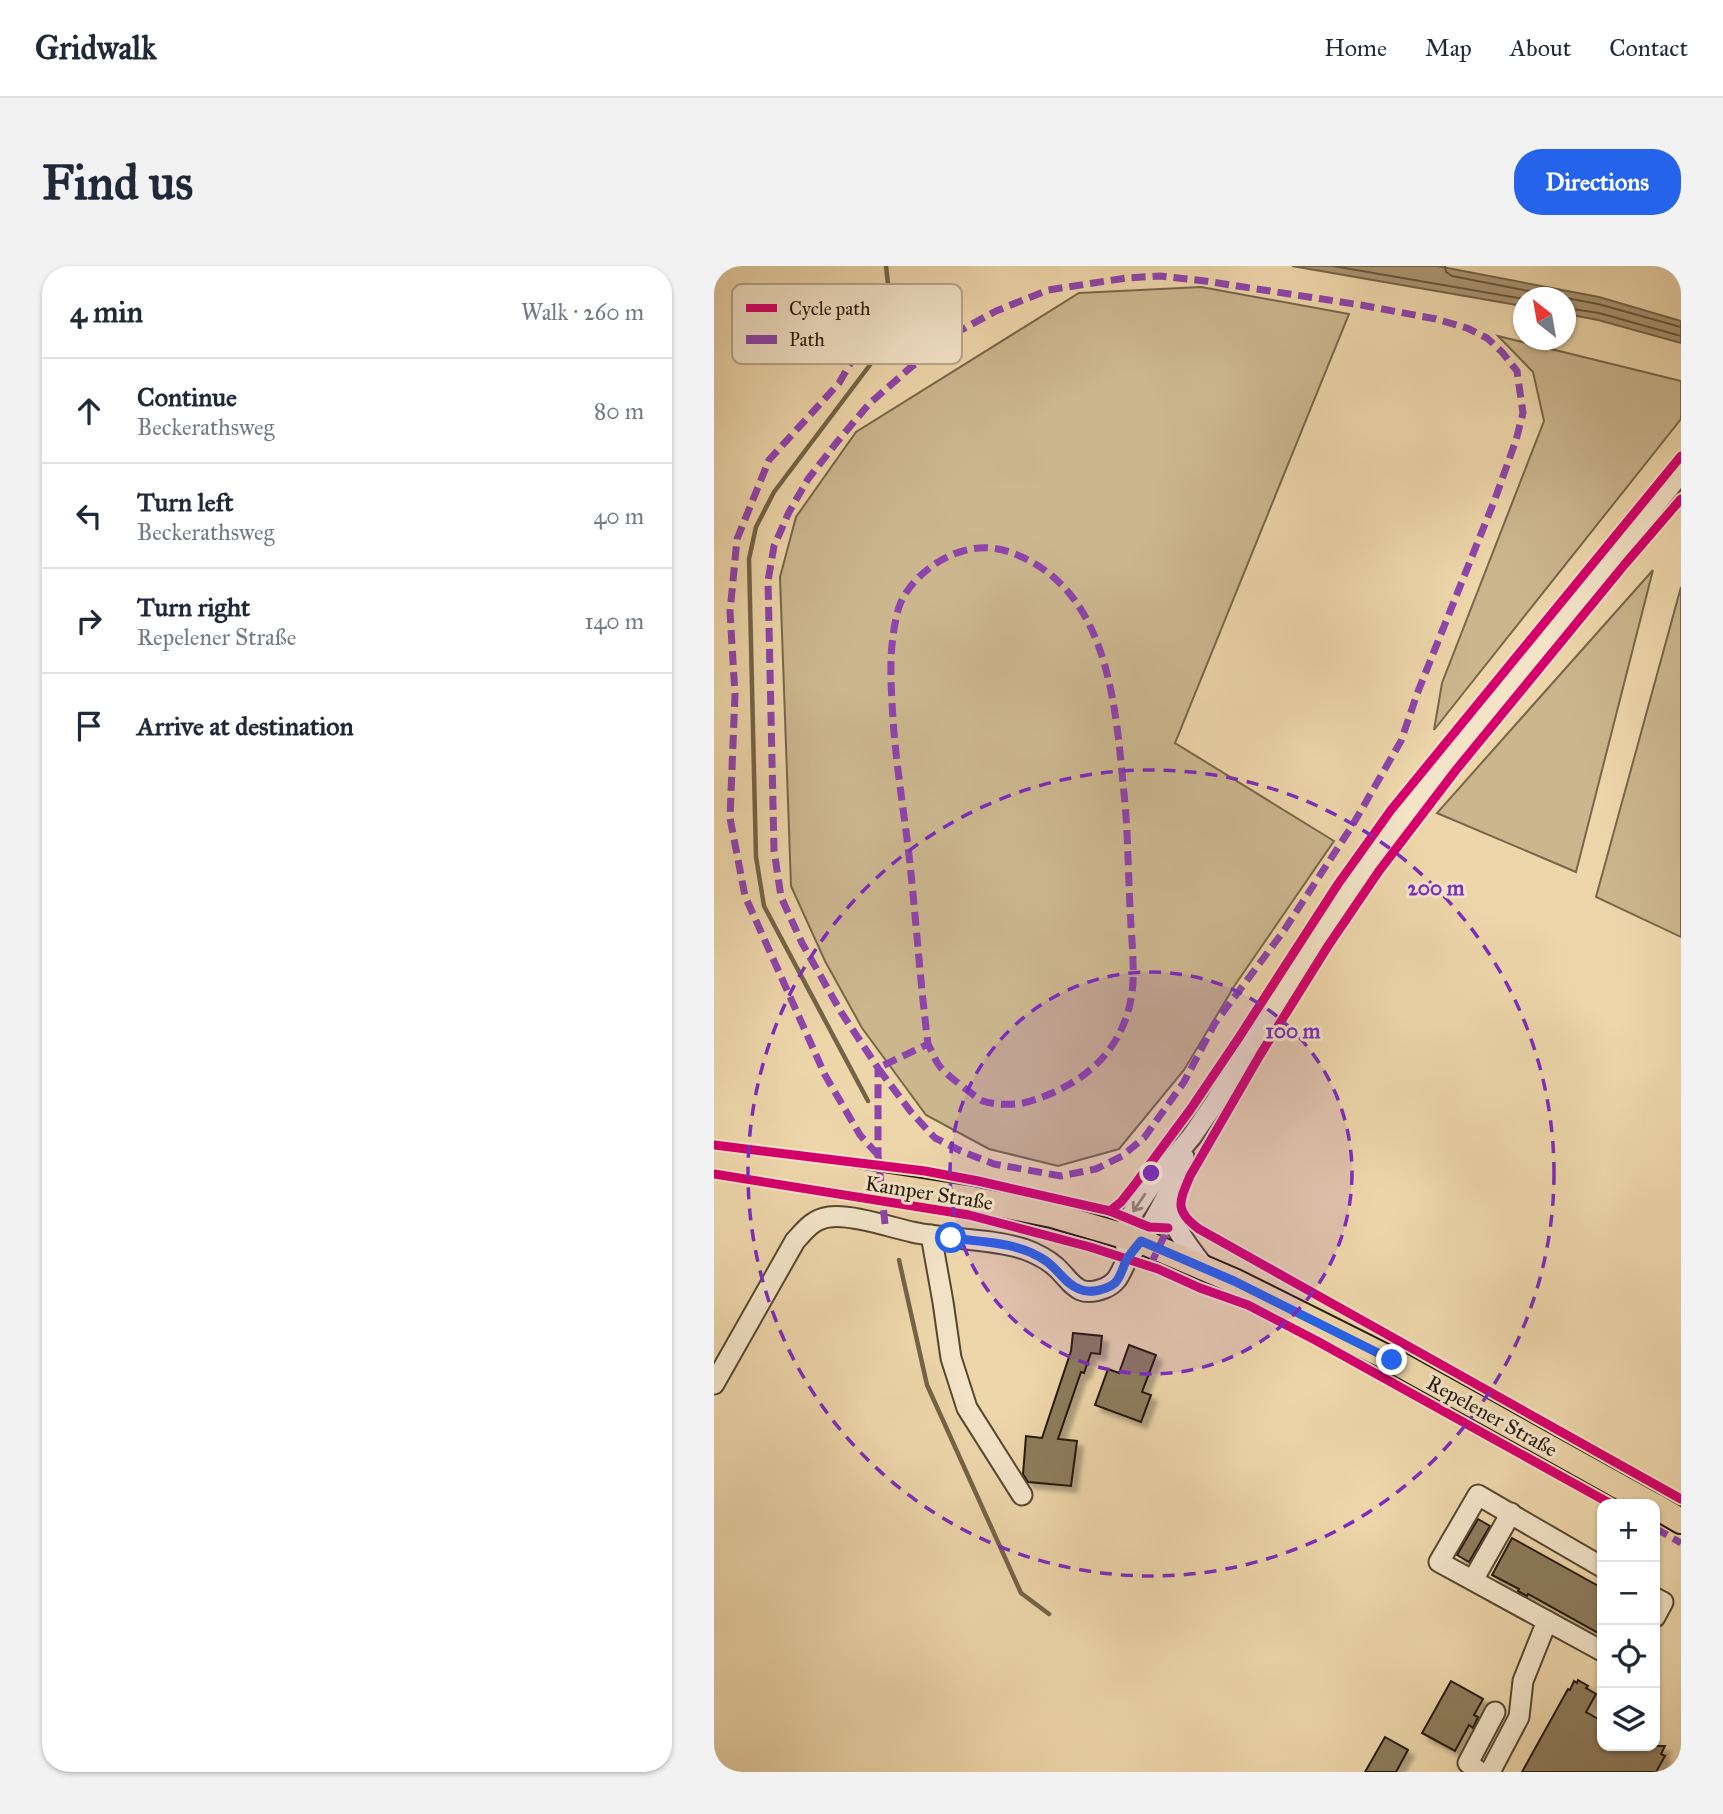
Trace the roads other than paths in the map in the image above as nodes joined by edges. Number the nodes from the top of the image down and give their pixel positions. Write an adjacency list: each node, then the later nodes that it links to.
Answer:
1 (1681, 473): 2 (street)
2 (1192, 1136): 4 (street); 6 (street, one-way to 6)
3 (714, 1159): 6 (main road, Kamper Straße)
4 (1178, 1171): 6 (street); 7 (street)
5 (931, 1235): 6 (street); 8 (street); 9 (street)
6 (1131, 1245): 7 (main road, Repelener Straße)
7 (1204, 1267): 10 (main road, Repelener Straße)
8 (714, 1384)
9 (1021, 1495)
10 (1642, 1499)
11 (1660, 1509): 13 (main road, Repelener Straße)
12 (1511, 1513): 14 (street); 15 (street); 15 (street)
13 (1681, 1521)
14 (1597, 1564)
15 (1473, 1580): 16 (street)
16 (1547, 1621): 17 (street); 20 (street)
17 (1597, 1648)
18 (1495, 1712): 19 (street)
19 (1480, 1772)
20 (1490, 1772)

